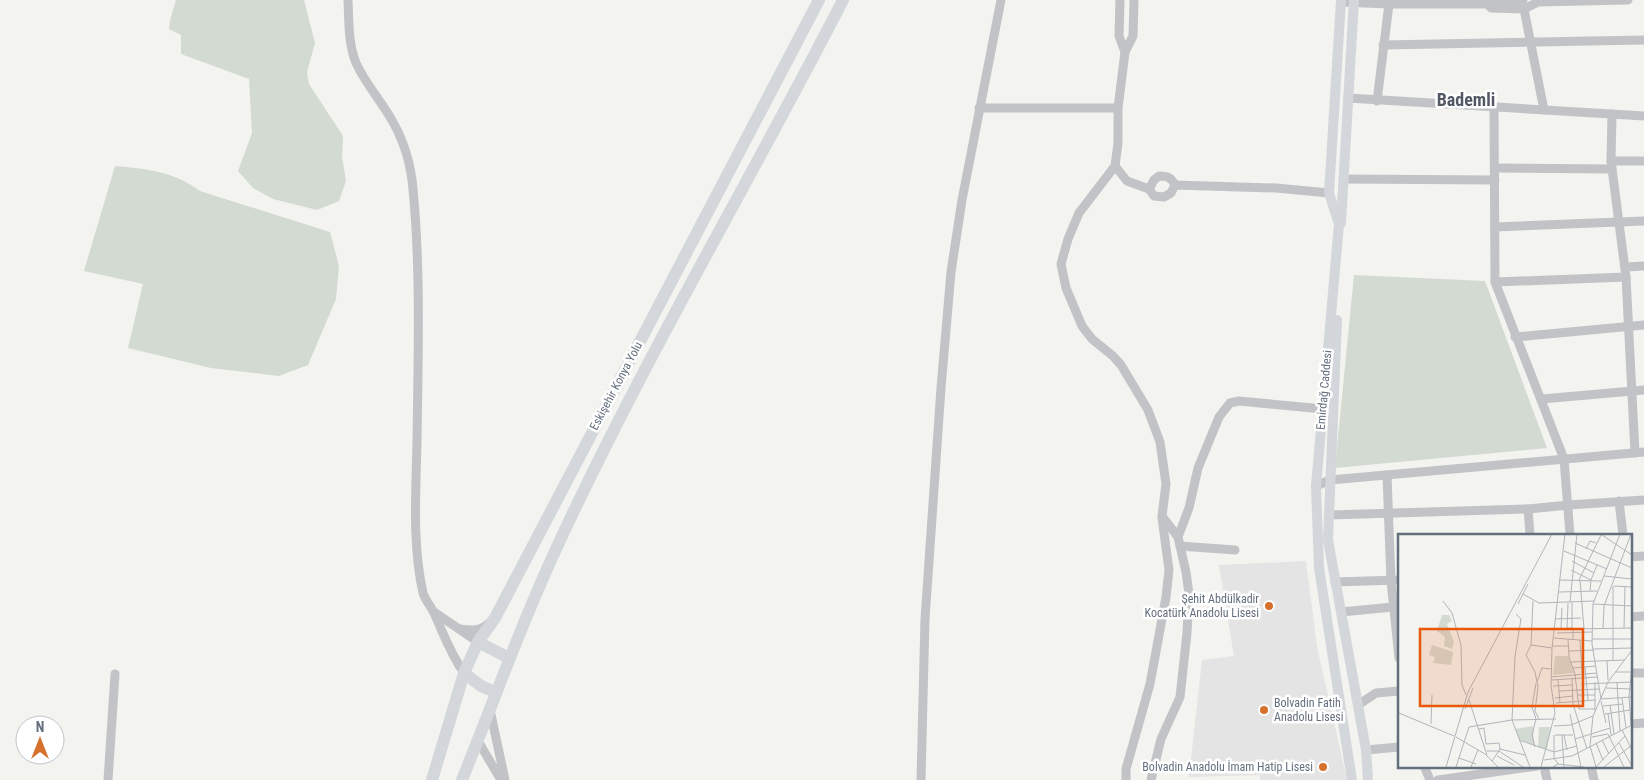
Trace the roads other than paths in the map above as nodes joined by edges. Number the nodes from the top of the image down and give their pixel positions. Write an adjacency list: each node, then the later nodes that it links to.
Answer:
1 (348, 0): 69 (street)
2 (819, 0): 71 (highway, Eskişehir Konya Yolu)
3 (843, 0): 76 (highway)
4 (1001, 0): 21 (street)
5 (1120, 0): 17 (street)
6 (1134, 0): 17 (street)
7 (1628, 0): 13 (street)
8 (1341, 1): 9 (street); 34 (main road, Emirdağ Caddesi)
9 (1354, 2): 12 (street); 18 (main road, Emirdağ Caddesi)
10 (1421, 2): 11 (street); 12 (street)
11 (1484, 2): 13 (street)
12 (1389, 4): 16 (street)
13 (1524, 5): 15 (street)
14 (1644, 40): 15 (street)
15 (1531, 43): 16 (street); 23 (street)
16 (1383, 45): 19 (street)
17 (1125, 52): 22 (street)
18 (1348, 98): 19 (street); 30 (main road, Emirdağ Caddesi)
19 (1377, 101): 20 (street)
20 (1494, 107): 23 (street); 29 (street)
21 (979, 108): 22 (street); 94 (street)
22 (1118, 108): 28 (street)
23 (1544, 110): 24 (street)
24 (1612, 114): 25 (street); 27 (street)
25 (1644, 116)
26 (1644, 161): 27 (street)
27 (1611, 165): 29 (street); 36 (street)
28 (1115, 166): 33 (street); 60 (street)
29 (1495, 168): 31 (street)
30 (1343, 179): 31 (street); 52 (main road, Emirdağ Caddesi)
31 (1495, 180): 37 (street)
32 (1174, 185): 33 (street); 33 (street); 34 (street)
33 (1149, 190)
34 (1329, 193): 48 (main road, Emirdağ Caddesi)
35 (1644, 221): 36 (street)
36 (1618, 222): 37 (street); 39 (street)
37 (1495, 227): 41 (street)
38 (1644, 266): 39 (street)
39 (1625, 267): 40 (street)
40 (1626, 277): 41 (street); 43 (street)
41 (1495, 282): 44 (street)
42 (1644, 325): 43 (street)
43 (1629, 326): 44 (street); 45 (street)
44 (1516, 337): 47 (street)
45 (1630, 390): 46 (street); 47 (street); 49 (street)
46 (1644, 390)
47 (1542, 399): 50 (street)
48 (1322, 409): 53 (main road, Emirdağ Caddesi); 64 (street)
49 (1639, 452): 50 (street)
50 (1564, 458): 51 (street); 56 (street)
51 (1387, 475): 52 (street); 58 (street)
52 (1330, 480): 53 (street); 59 (main road, Emirdağ Caddesi)
53 (1316, 486): 97 (main road, Emirdağ Caddesi)
54 (1644, 500): 55 (street)
55 (1620, 501): 56 (street); 63 (street)
56 (1569, 504): 57 (street); 62 (street)
57 (1528, 509): 58 (street); 61 (street)
58 (1389, 513): 59 (street); 66 (street)
59 (1329, 515): 67 (main road, Emirdağ Caddesi)
60 (1162, 516): 64 (street); 95 (street)
61 (1530, 534)
62 (1570, 534)
63 (1623, 534)
64 (1179, 541): 65 (street); 96 (street)
65 (1235, 550)
66 (1395, 580): 67 (street); 68 (street)
67 (1335, 582): 70 (main road, Emirdağ Caddesi)
68 (1393, 607): 70 (street); 73 (street)
69 (434, 612): 72 (street); 77 (street)
70 (1341, 612): 81 (main road, Emirdağ Caddesi)
71 (495, 618): 72 (street); 74 (highway, Eskişehir Konya Yolu)
72 (456, 628): 74 (street)
73 (1397, 632): 75 (street)
74 (478, 642): 76 (highway); 77 (highway, Eskişehir Konya Yolu)
75 (1398, 645)
76 (509, 658): 80 (highway)
77 (464, 673): 80 (highway); 90 (highway, Eskişehir Konya Yolu)
78 (116, 674): 89 (street)
79 (1398, 691): 81 (street)
80 (495, 692): 82 (highway)
81 (1358, 705): 85 (main road, Emirdağ Caddesi)
82 (490, 710): 83 (highway); 93 (street)
83 (478, 741): 91 (highway); 92 (street)
84 (1398, 747): 85 (street)
85 (1366, 750): 98 (main road, Emirdağ Caddesi)
86 (1425, 768): 99 (street)
87 (1528, 768): 88 (street)
88 (1483, 777): 100 (street)
89 (108, 780)
90 (432, 780)
91 (462, 780)
92 (500, 780)
93 (505, 780)
94 (921, 780)
95 (1126, 780)
96 (1151, 780)
97 (1352, 780)
98 (1368, 780)
99 (1430, 780)
100 (1438, 780)

